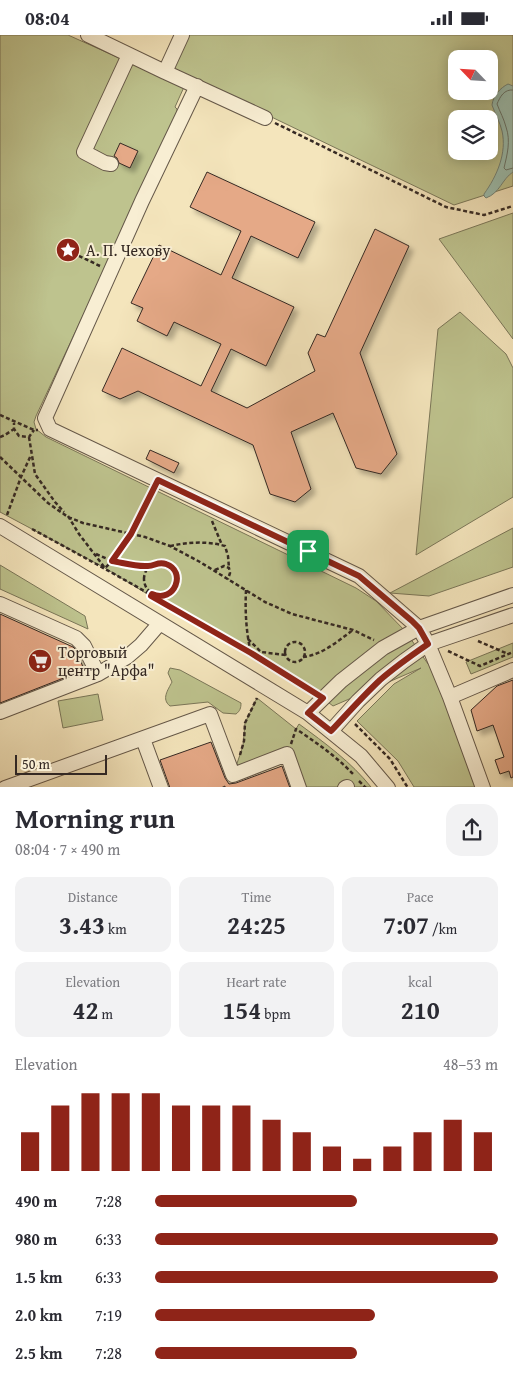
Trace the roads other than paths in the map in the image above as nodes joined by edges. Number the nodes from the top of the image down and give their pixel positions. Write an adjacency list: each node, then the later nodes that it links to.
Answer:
1 (89, 35): 3 (street)
2 (182, 35): 4 (street)
3 (129, 55): 4 (street); 7 (street)
4 (165, 72): 5 (street)
5 (197, 86): 6 (street); 13 (street)
6 (265, 118)
7 (111, 164)
8 (0, 526): 12 (street)
9 (513, 595): 13 (street)
10 (0, 605): 16 (street)
11 (513, 615): 14 (street)
12 (160, 623): 16 (street); 19 (street)
13 (419, 628): 14 (street); 19 (street)
14 (428, 644): 17 (street); 20 (street)
15 (513, 670): 17 (street)
16 (98, 674): 18 (street)
17 (450, 697): 26 (street)
18 (0, 712)
19 (308, 713): 20 (street)
20 (331, 731): 25 (street)
21 (143, 739): 22 (street); 23 (street); 24 (street)
22 (5, 787)
23 (161, 787)
24 (299, 787)
25 (388, 787)
26 (483, 787)

